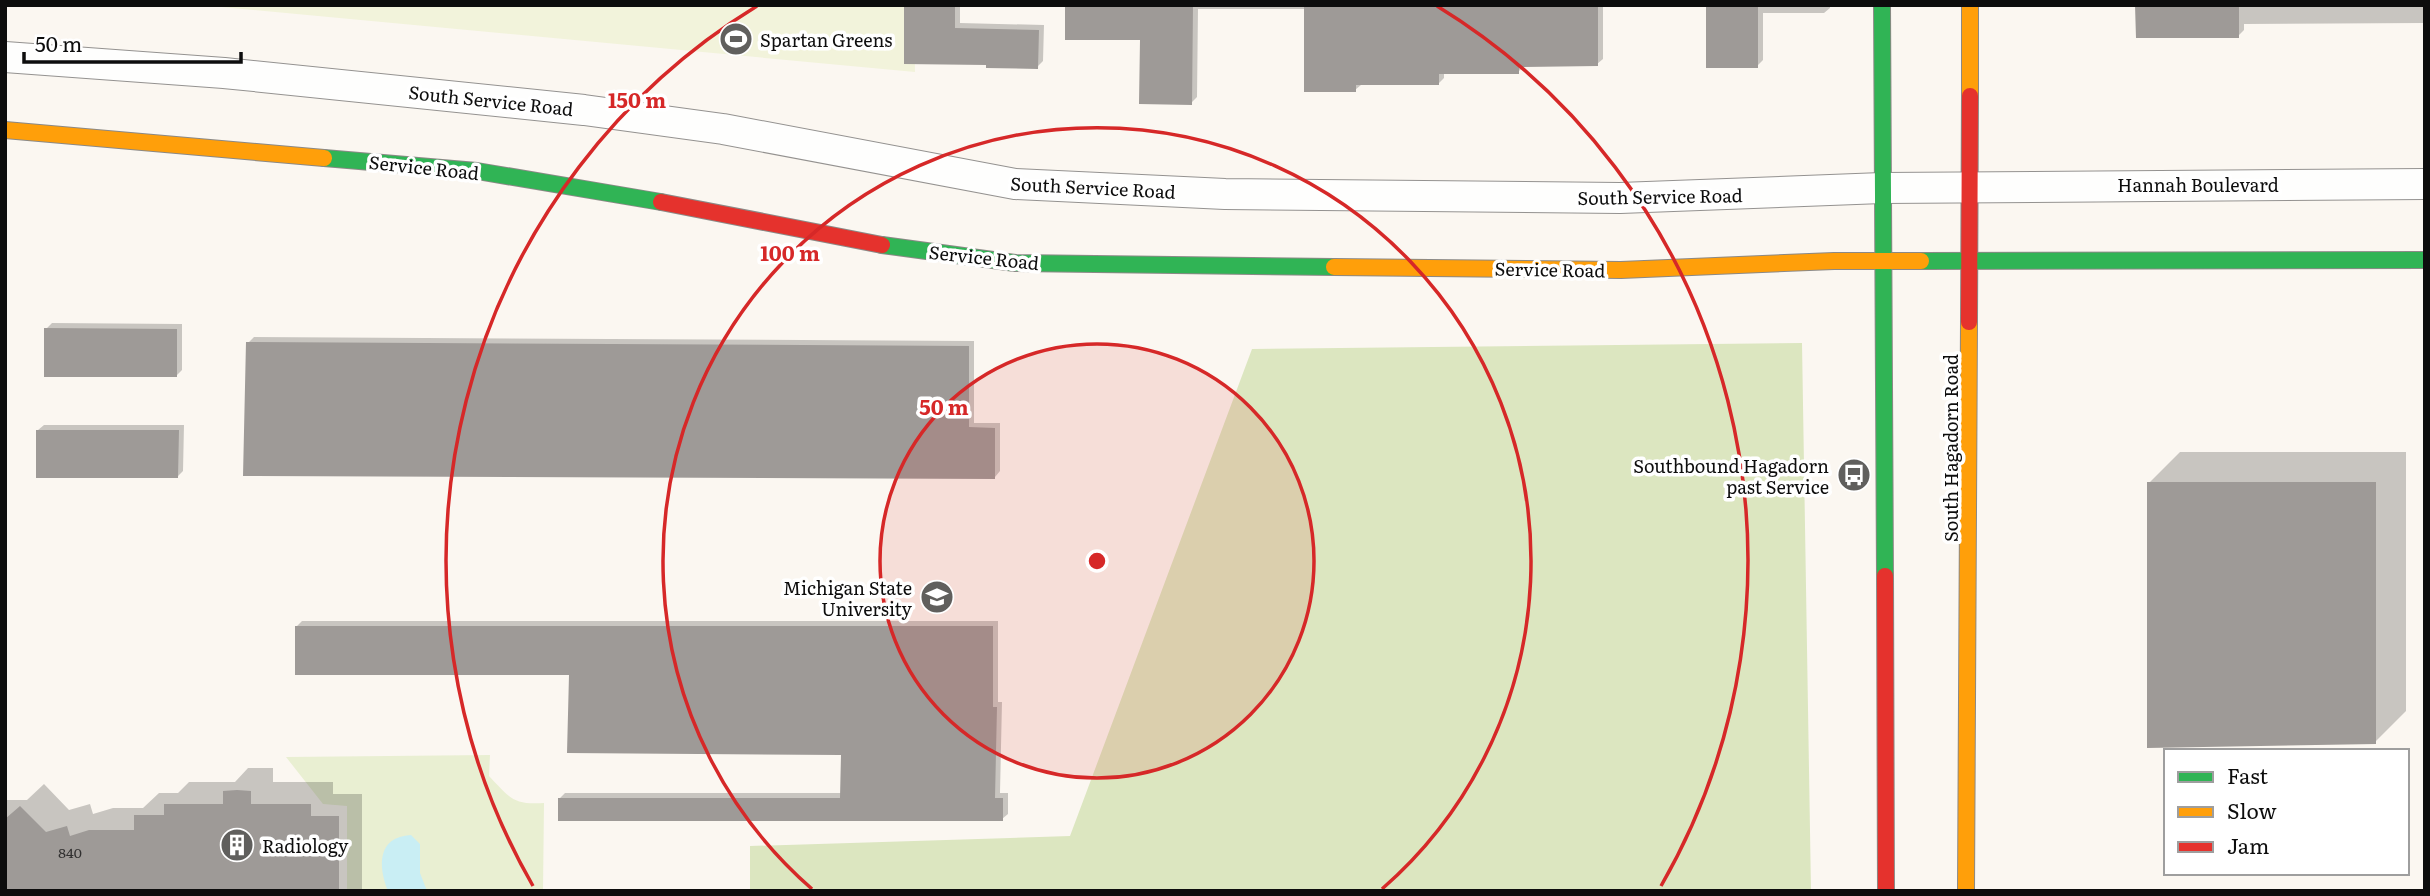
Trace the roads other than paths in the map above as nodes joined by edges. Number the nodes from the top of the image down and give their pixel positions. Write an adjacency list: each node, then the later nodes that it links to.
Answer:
1 (1882, 5): 7 (street)
2 (1970, 5): 6 (street, South Hagadorn Road)
3 (5, 57): 7 (street, South Service Road)
4 (5, 130): 10 (street, Service Road)
5 (2425, 184): 6 (street, Hannah Boulevard)
6 (1970, 187): 7 (street, South Service Road); 9 (street, South Hagadorn Road)
7 (1882, 188): 10 (street)
8 (2425, 260): 9 (street)
9 (1970, 261): 10 (street, Service Road); 12 (street, South Hagadorn Road)
10 (1883, 262): 11 (street)
11 (1886, 891)
12 (1966, 891)

